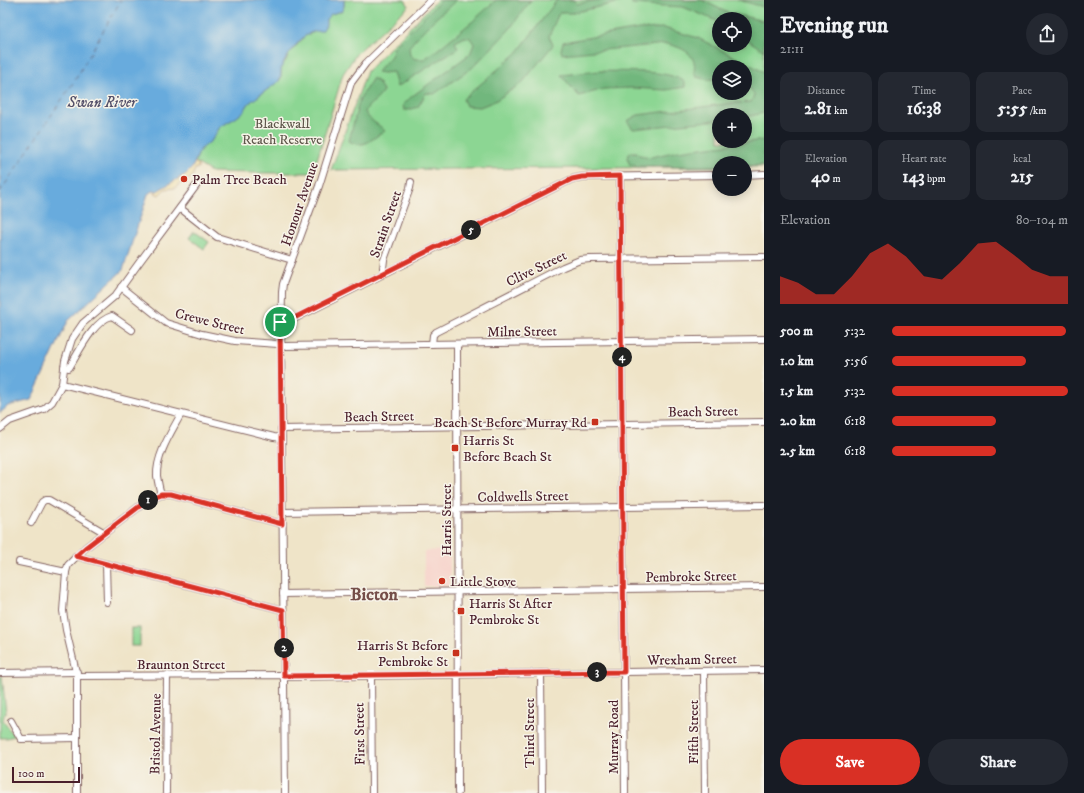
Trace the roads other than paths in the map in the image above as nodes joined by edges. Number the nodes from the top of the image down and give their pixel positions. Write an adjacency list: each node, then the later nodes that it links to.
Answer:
1 (431, 0): 11 (street, Honour Avenue)
2 (764, 174): 4 (street)
3 (712, 175): 5 (street)
4 (752, 175)
5 (620, 176): 10 (street, Murray Road); 12 (street)
6 (199, 182): 8 (street)
7 (411, 182): 12 (street, Strain Street)
8 (180, 208): 11 (street); 13 (street)
9 (764, 257): 10 (street, Clive Street)
10 (621, 258): 17 (street, Murray Road); 18 (street, Clive Street)
11 (292, 260): 14 (street, Honour Avenue)
12 (384, 273): 14 (street)
13 (121, 287): 20 (street, Crewe Street); 21 (street)
14 (280, 322): 20 (street, Honour Avenue)
15 (132, 330): 21 (street)
16 (764, 340): 17 (street, Milne Street)
17 (622, 342): 19 (street, Milne Street); 25 (street, Murray Road)
18 (432, 344): 19 (street, Milne Street); 20 (street, Milne Street)
19 (457, 344): 26 (street, Harris Street)
20 (281, 345): 28 (street, Honour Avenue)
21 (64, 367): 22 (street)
22 (62, 384): 23 (street); 27 (street)
23 (181, 414): 29 (street); 30 (street)
24 (764, 422): 25 (street, Beach Street)
25 (622, 424): 26 (street, Beach Street); 32 (street, Murray Road)
26 (457, 426): 28 (street, Beach Street); 33 (street, Harris Street)
27 (0, 429)
28 (281, 429): 29 (street, Honour Avenue)
29 (282, 438): 34 (street, Honour Avenue)
30 (161, 494): 36 (street); 37 (street)
31 (764, 505): 32 (street, Coldwells Street)
32 (623, 507): 33 (street, Coldwells Street); 43 (street, Murray Road)
33 (458, 509): 34 (street, Coldwells Street); 44 (street, Harris Street)
34 (282, 512): 36 (street, Honour Avenue)
35 (31, 523): 37 (street)
36 (282, 524): 45 (street, Honour Avenue)
37 (105, 533): 38 (street)
38 (76, 556): 40 (street); 41 (street)
39 (19, 562): 41 (street)
40 (106, 564): 46 (street); 47 (street)
41 (66, 572): 53 (street)
42 (764, 587): 43 (street, Pembroke Street)
43 (624, 589): 44 (street, Pembroke Street); 50 (street, Murray Road)
44 (458, 592): 45 (street, Pembroke Street); 54 (street, Harris Street)
45 (283, 594): 47 (street, Honour Avenue)
46 (107, 602)
47 (283, 610): 56 (street, Honour Avenue)
48 (764, 670): 49 (street, Wrexham Street)
49 (704, 671): 50 (street, Wrexham Street); 67 (street, Fifth Street)
50 (624, 672): 52 (street, Wrexham Street); 66 (street, Murray Road)
51 (0, 673): 53 (street, Braunton Street)
52 (541, 673): 54 (street, Wrexham Street); 65 (street, Third Street)
53 (77, 674): 55 (street, Braunton Street); 59 (street)
54 (458, 674): 57 (street, Wrexham Street); 64 (street, Harris Street)
55 (168, 675): 56 (street, Braunton Street); 61 (street, Bristol Avenue)
56 (284, 676): 57 (street, Wrexham Street); 62 (street, Honour Avenue)
57 (371, 676): 63 (street, First Street)
58 (11, 721): 59 (street)
59 (77, 738): 60 (street)
60 (77, 793)
61 (166, 793)
62 (285, 793)
63 (372, 793)
64 (458, 793)
65 (542, 793)
66 (625, 793)
67 (705, 793)

